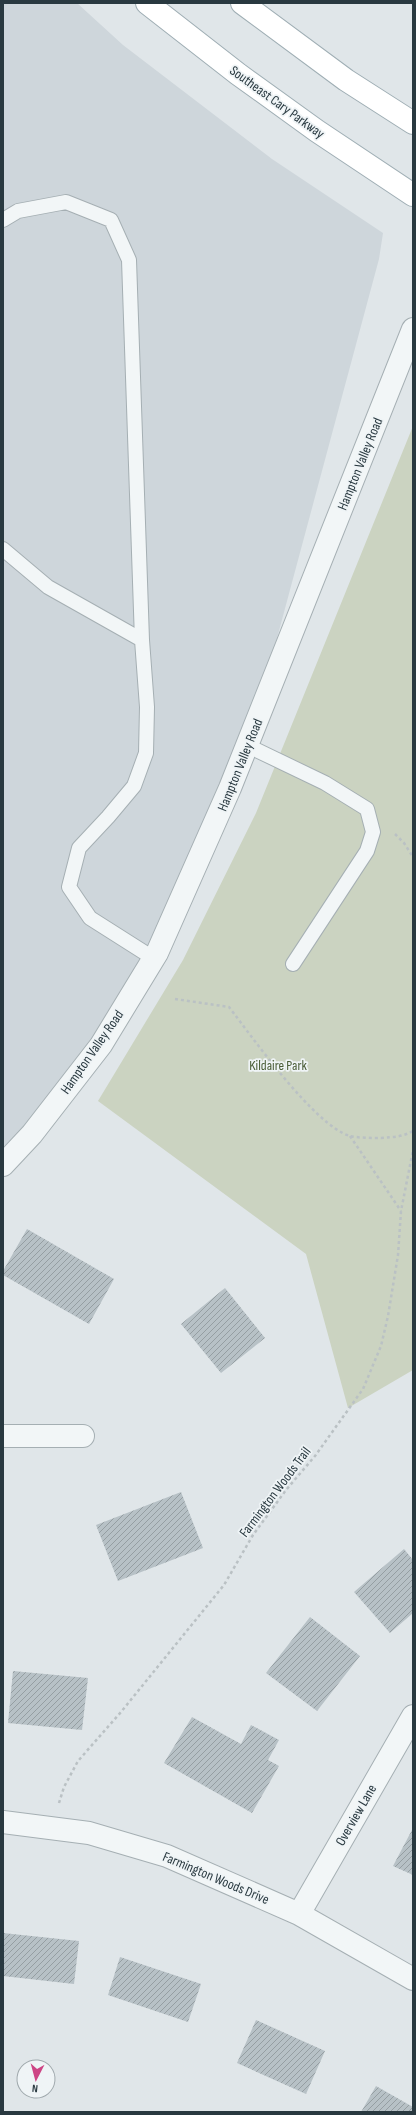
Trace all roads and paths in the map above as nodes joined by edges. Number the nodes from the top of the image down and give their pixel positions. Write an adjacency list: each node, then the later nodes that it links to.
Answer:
1 (147, 3): 4 (main road, Southeast Cary Parkway)
2 (242, 3): 3 (main road)
3 (413, 123)
4 (413, 195)
5 (3, 220): 8 (lane)
6 (413, 330): 9 (street, Hampton Valley Road)
7 (3, 549): 8 (lane)
8 (142, 640): 10 (lane)
9 (248, 746): 10 (street, Hampton Valley Road); 11 (lane)
10 (153, 958): 16 (street, Hampton Valley Road)
11 (293, 964)
12 (175, 998): 14 (path)
13 (413, 1131): 14 (path)
14 (350, 1136): 17 (path)
15 (413, 1150): 17 (path, Farmington Woods Trail)
16 (3, 1165)
17 (401, 1211): 22 (path, Farmington Woods Trail)
18 (3, 1436): 19 (street)
19 (83, 1436)
20 (413, 1716): 23 (street, Overview Lane)
21 (3, 1822): 22 (street, Farmington Woods Drive)
22 (54, 1828): 23 (street, Farmington Woods Drive)
23 (299, 1914): 24 (street, Farmington Woods Drive)
24 (413, 1979)

